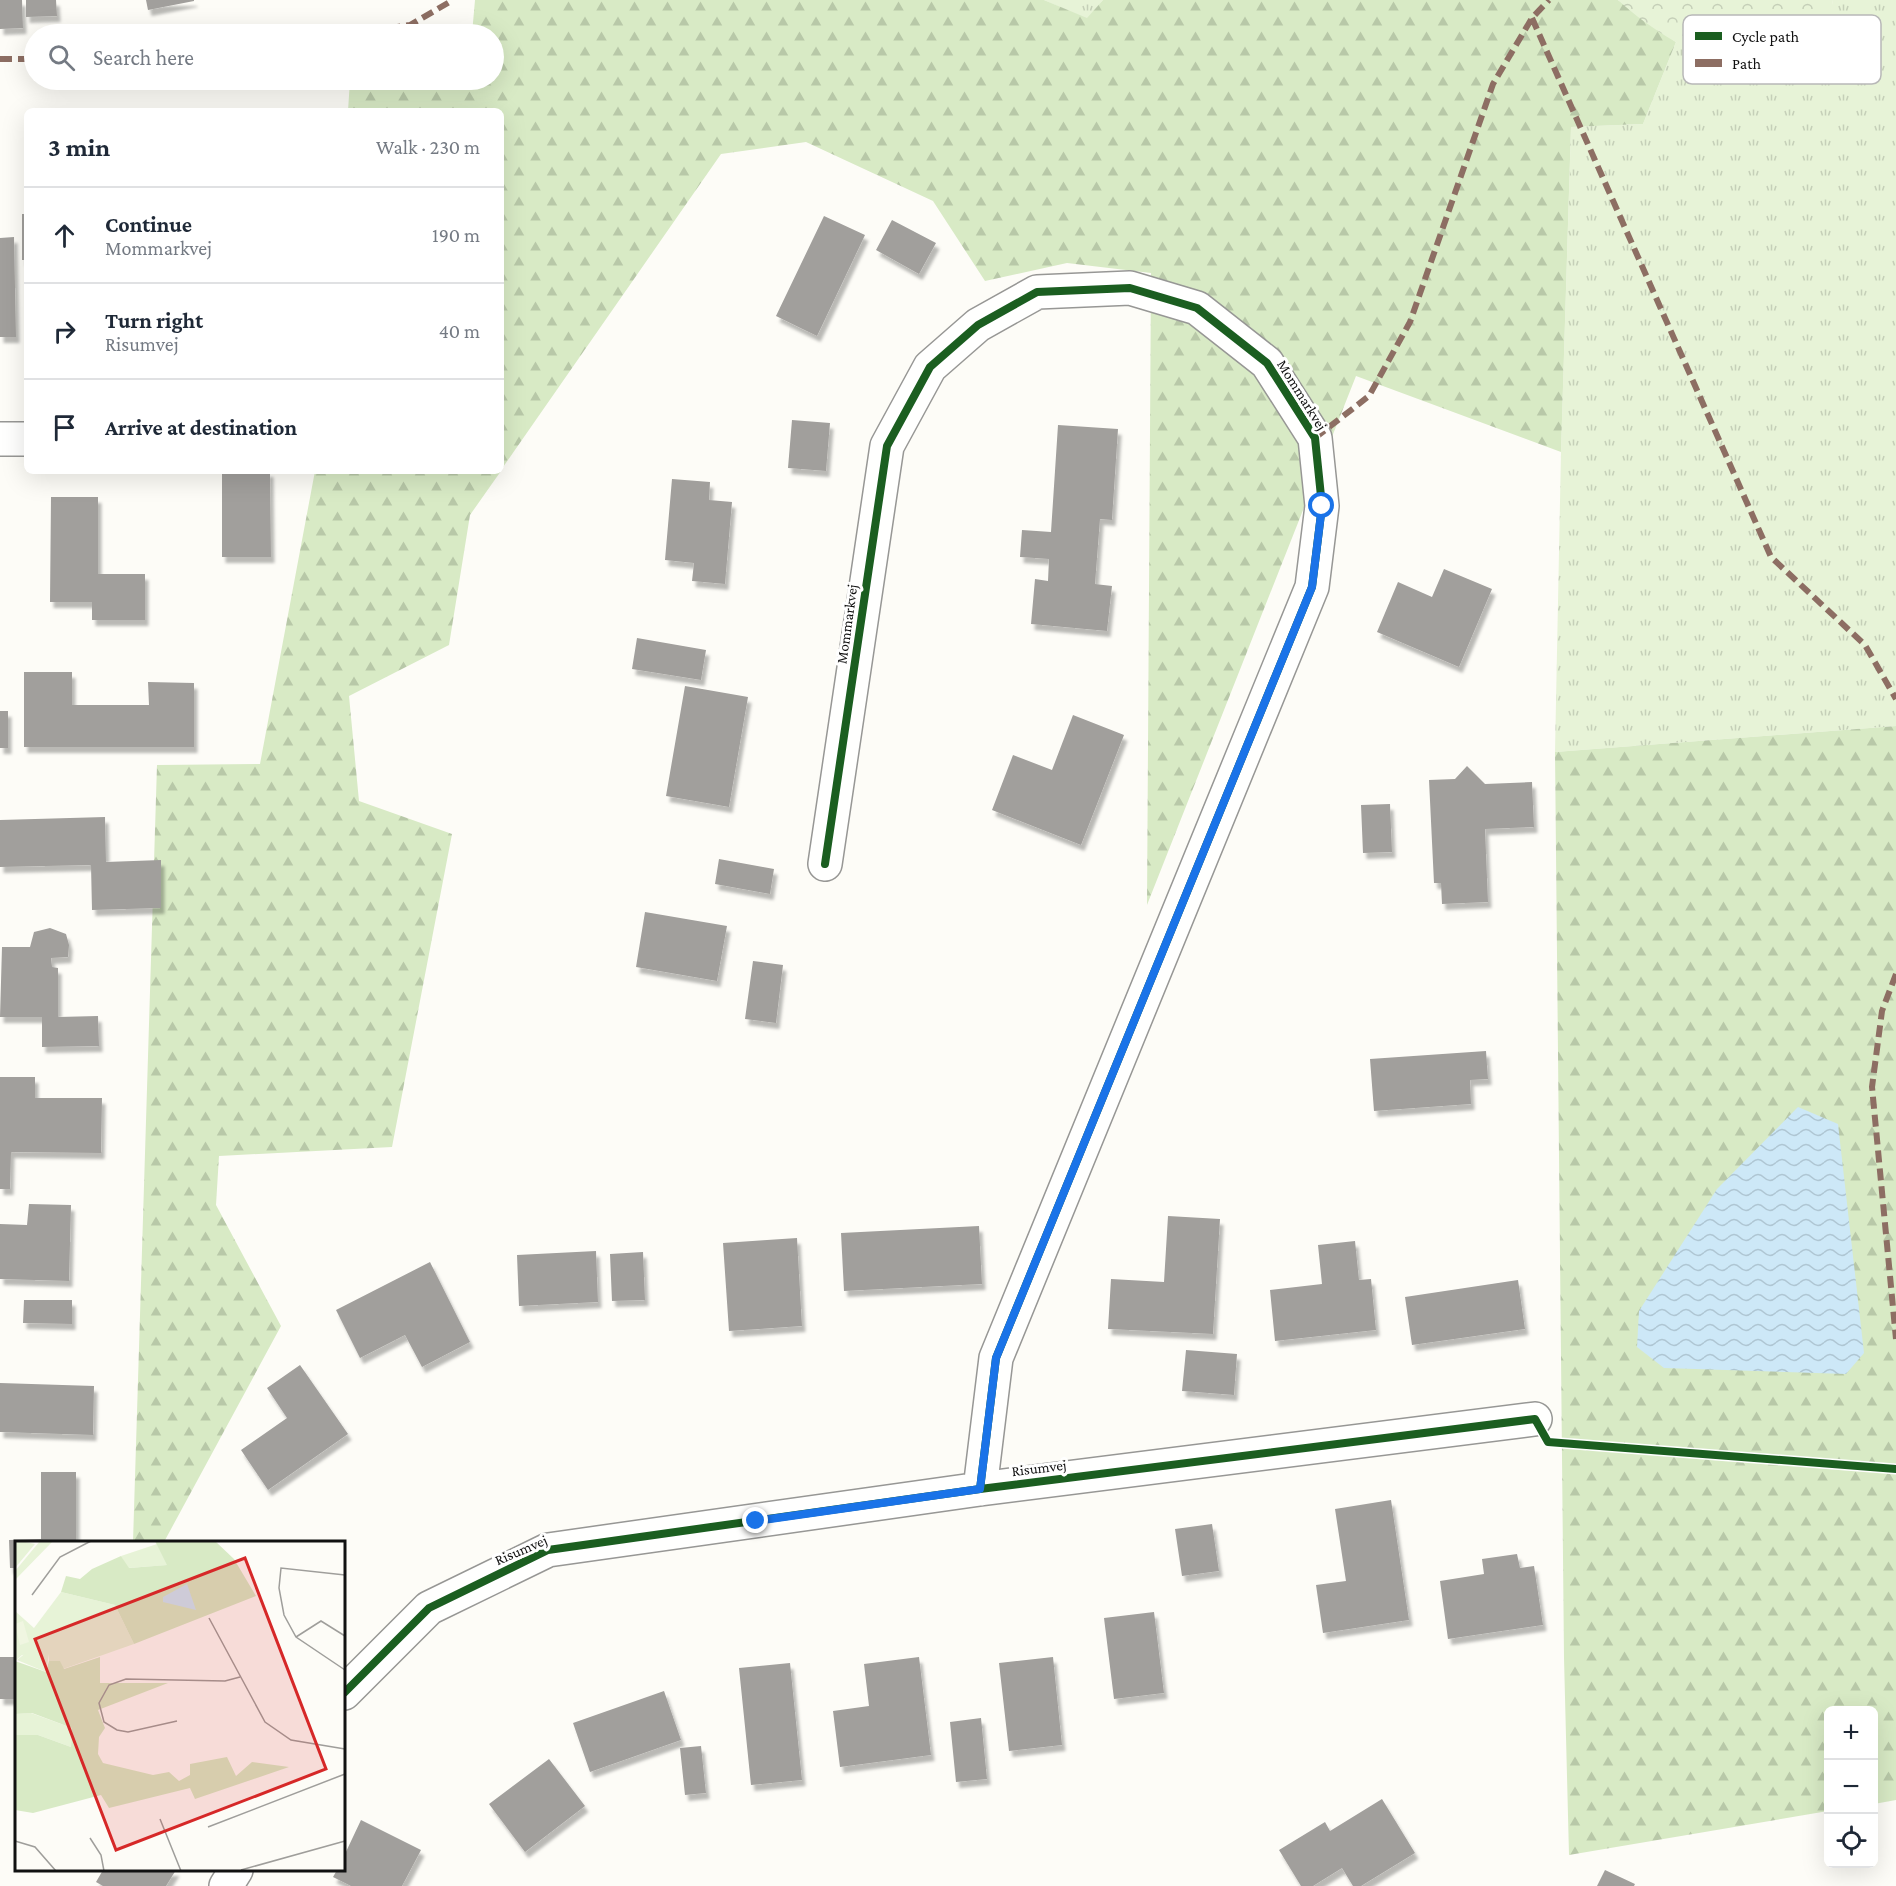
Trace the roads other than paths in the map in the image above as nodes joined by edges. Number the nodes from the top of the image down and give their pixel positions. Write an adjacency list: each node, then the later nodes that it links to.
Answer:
1 (0, 439): 2 (street)
2 (24, 439)
3 (825, 864): 5 (street, Mommarkvej)
4 (1535, 1419): 5 (street, Risumvej)
5 (980, 1489): 6 (street, Risumvej)
6 (345, 1692)
7 (235, 1871): 8 (street)
8 (226, 1886)

